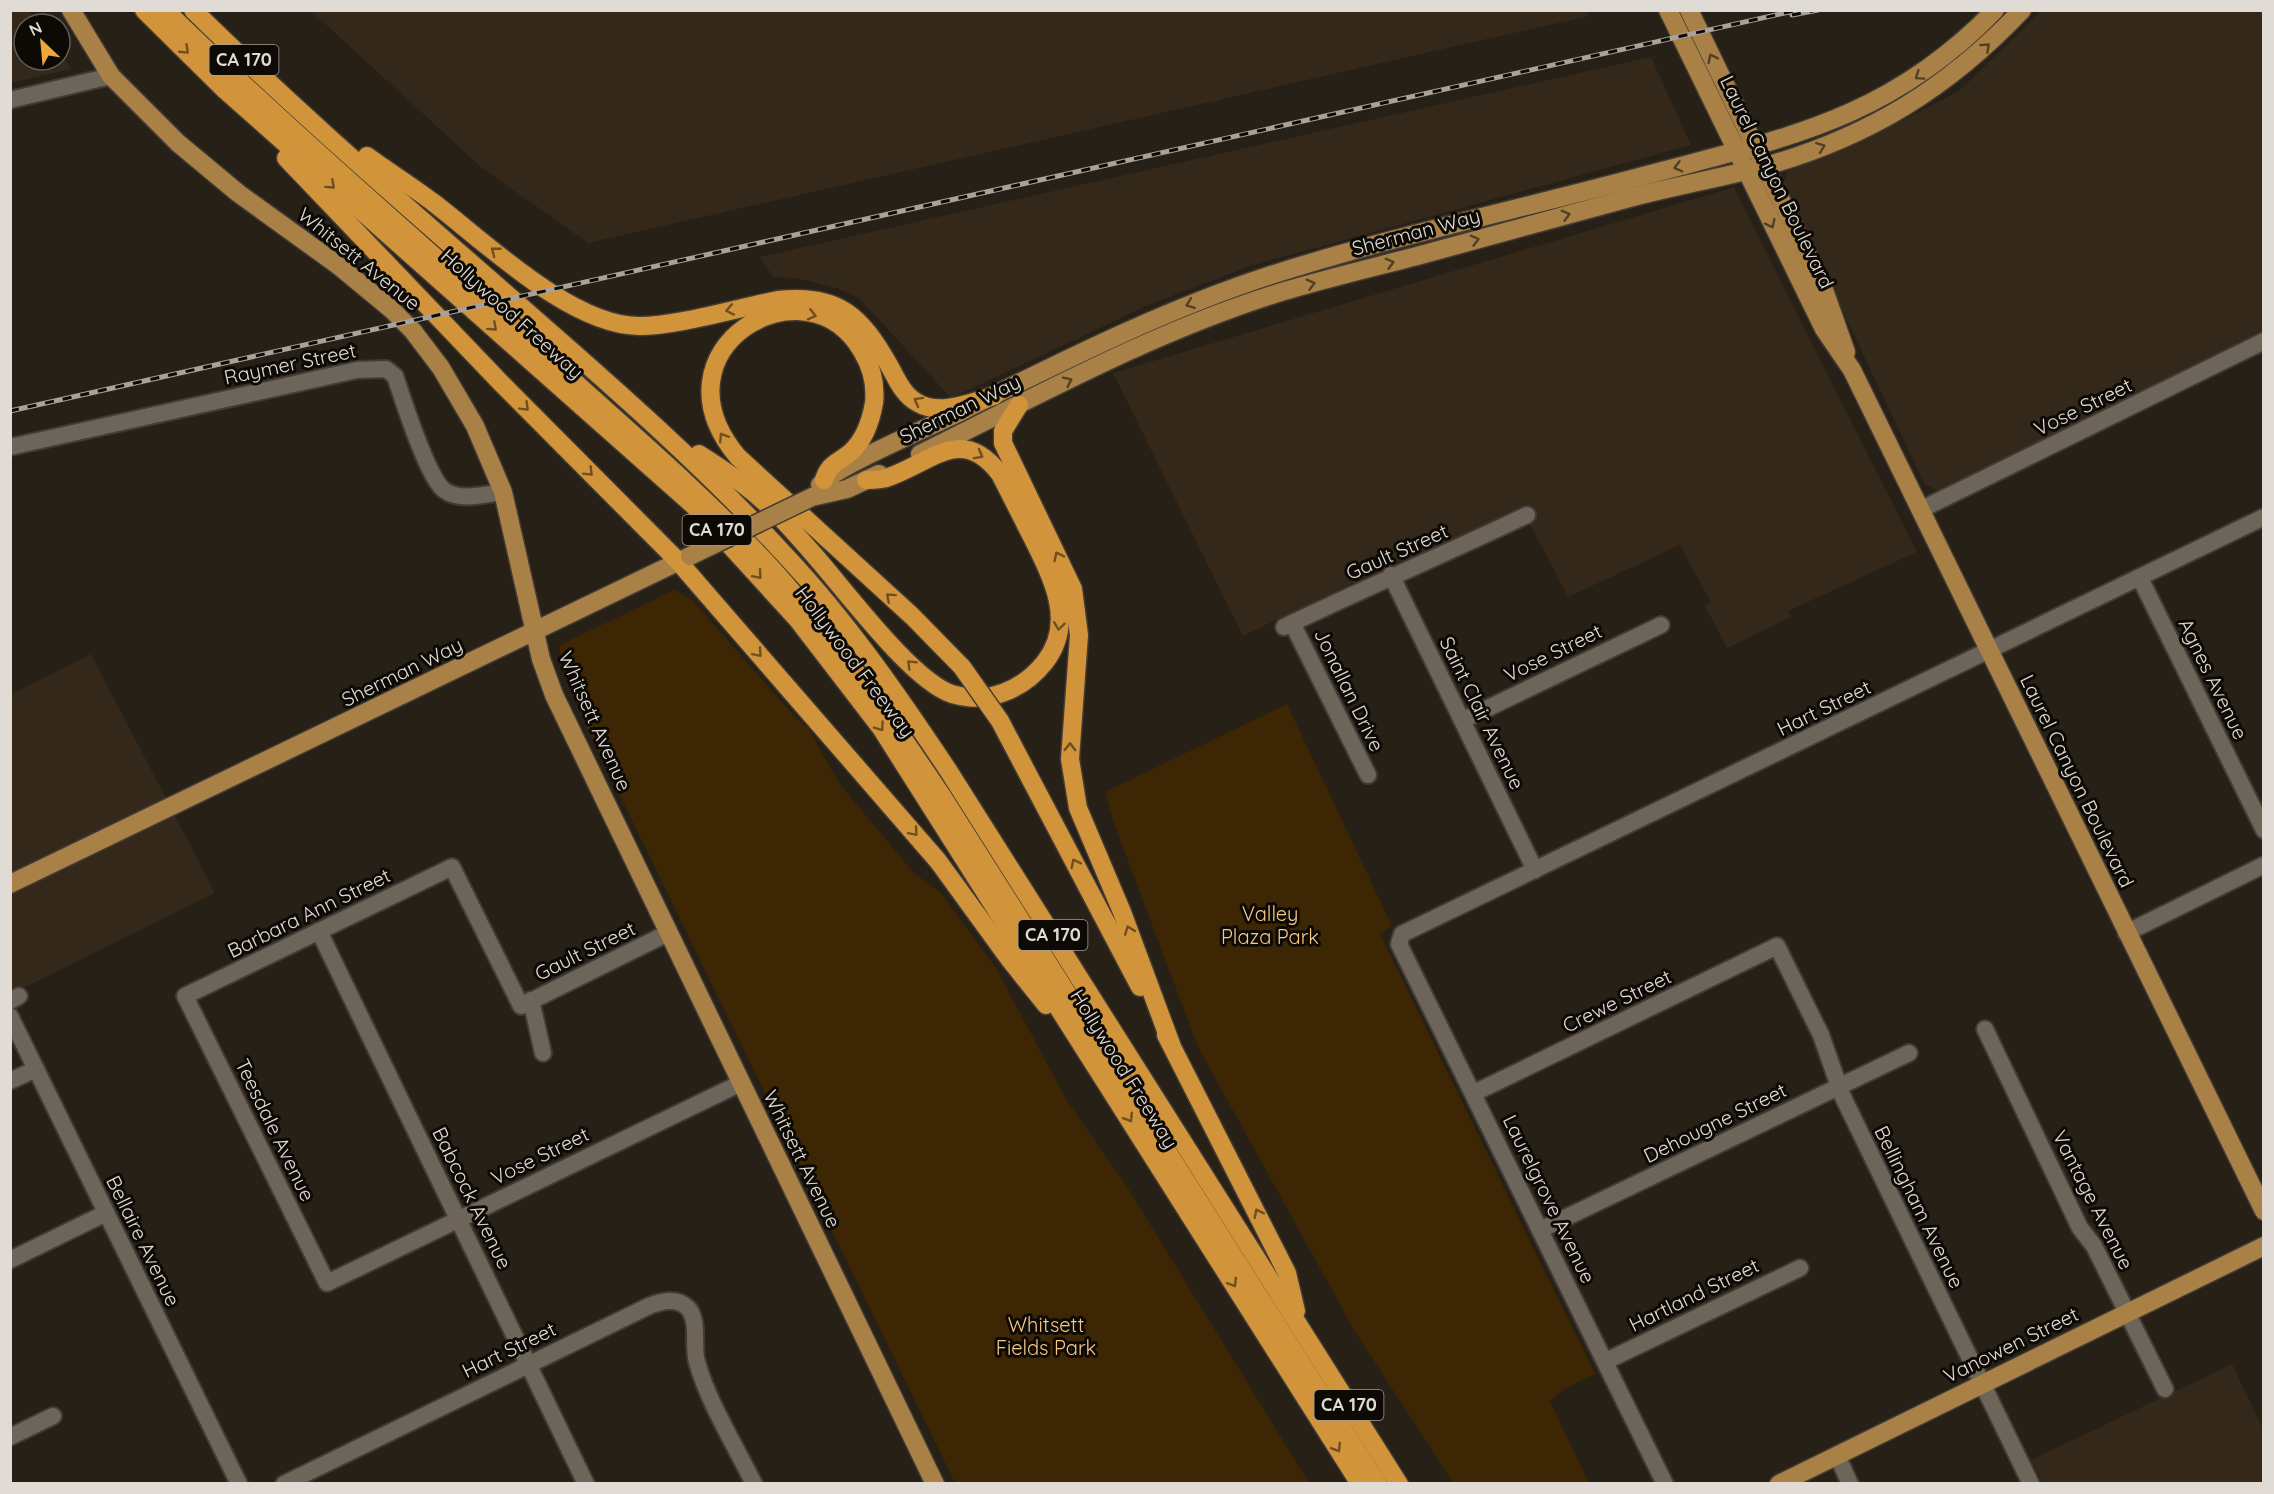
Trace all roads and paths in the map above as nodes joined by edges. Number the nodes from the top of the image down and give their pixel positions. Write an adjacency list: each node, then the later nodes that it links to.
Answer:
1 (71, 10): 10 (main road, Whitsett Avenue)
2 (144, 10): 11 (highway, Hollywood Freeway / CA 170, one-way to 11)
3 (165, 10): 93 (highway)
4 (178, 10): 94 (highway)
5 (193, 10): 13 (highway, Hollywood Freeway / CA 170)
6 (1668, 10): 15 (main road, Laurel Canyon Boulevard)
7 (1689, 10): 14 (main road, Laurel Canyon Boulevard, one-way to 7)
8 (1995, 10): 14 (main road, Sherman Way, one-way to 14)
9 (2022, 10): 16 (main road, Sherman Way, one-way to 9)
10 (111, 76): 12 (street); 34 (main road, Whitsett Avenue)
11 (225, 90): 39 (highway, one-way to 39); 65 (highway, Hollywood Freeway / CA 170, one-way to 65)
12 (10, 100)
13 (297, 108): 28 (highway, one-way to 13); 30 (highway, Hollywood Freeway / CA 170)
14 (1756, 147): 15 (main road, Sherman Way); 16 (main road, Laurel Canyon Boulevard)
15 (1735, 152): 17 (main road, Laurel Canyon Boulevard); 18 (main road, Sherman Way, one-way to 18)
16 (1766, 166): 17 (main road, Sherman Way); 27 (main road, Laurel Canyon Boulevard)
17 (1745, 171): 19 (main road, Sherman Way, one-way to 17); 27 (main road, Laurel Canyon Boulevard, one-way to 27)
18 (1514, 210): 19 (main road); 20 (main road, Sherman Way)
19 (1518, 229): 22 (main road, Sherman Way, one-way to 19)
20 (1271, 275): 21 (main road, Sherman Way); 22 (main road)
21 (1230, 290): 23 (main road); 24 (main road, Sherman Way, one-way to 24)
22 (1274, 295): 23 (main road, Sherman Way)
23 (1234, 308): 25 (main road, Sherman Way)
24 (1165, 315): 25 (main road); 28 (main road, Sherman Way)
25 (1170, 333): 29 (main road, Sherman Way, one-way to 25)
26 (2264, 341): 36 (street, Vose Street)
27 (1852, 370): 36 (main road, Laurel Canyon Boulevard)
28 (994, 396): 32 (main road, Sherman Way)
29 (1019, 405): 33 (main road, Sherman Way); 61 (highway, one-way to 29)
30 (651, 422): 33 (highway, one-way to 30); 79 (highway, Hollywood Freeway / CA 170)
31 (10, 447): 34 (street, Raymer Street)
32 (824, 480): 35 (main road, Sherman Way); 61 (highway, one-way to 32, bridge)
33 (866, 480): 35 (main road, Sherman Way)
34 (503, 492): 44 (main road, Whitsett Avenue)
35 (812, 497): 39 (main road, Sherman Way, bridge)
36 (1920, 510): 45 (main road, Laurel Canyon Boulevard)
37 (1527, 515): 40 (street, Gault Street)
38 (2264, 517): 41 (street, Hart Street)
39 (684, 559): 44 (main road, Sherman Way); 65 (highway, one-way to 65)
40 (1391, 575): 42 (street, Gault Street); 46 (street, Saint Clair Avenue)
41 (2140, 578): 45 (street, Hart Street); 48 (street, Agnes Avenue)
42 (1288, 625): 47 (street, Jonallan Drive)
43 (1661, 625): 46 (street, Vose Street)
44 (535, 632): 51 (main road, Sherman Way); 53 (main road, Whitsett Avenue)
45 (1989, 652): 50 (street, Hart Street); 54 (main road, Laurel Canyon Boulevard)
46 (1462, 720): 50 (street, Saint Clair Avenue)
47 (1368, 775)
48 (2264, 830)
49 (2264, 865): 54 (street)
50 (1535, 870): 55 (street, Hart Street)
51 (10, 884)
52 (319, 932): 57 (street, Barbara Ann Street); 58 (street, Barbara Ann Street); 72 (street, Babcock Avenue)
53 (668, 933): 58 (street, Gault Street); 67 (main road, Whitsett Avenue)
54 (2127, 933): 70 (main road, Laurel Canyon Boulevard)
55 (1402, 934): 69 (street, Laurelgrove Avenue)
56 (1778, 946): 68 (street, Bellingham Avenue); 69 (street, Crewe Street)
57 (186, 996): 77 (street, Teesdale Avenue)
58 (526, 1003): 62 (street)
59 (10, 1016): 64 (street, Bellaire Avenue)
60 (1985, 1029): 78 (street, Vantage Avenue)
61 (1171, 1044): 79 (highway, one-way to 61)
62 (543, 1053)
63 (1909, 1053): 68 (street, Dehougne Street)
64 (36, 1069): 66 (street); 71 (street, Bellaire Avenue)
65 (1098, 1069): 92 (highway, Hollywood Freeway / CA 170, one-way to 92)
66 (10, 1081)
67 (741, 1083): 72 (street, Vose Street); 91 (main road, Whitsett Avenue)
68 (1839, 1087): 73 (street, Dehougne Street); 82 (street, Bellingham Avenue)
69 (1474, 1093): 73 (street, Laurelgrove Avenue)
70 (2264, 1211)
71 (106, 1214): 75 (street); 87 (street, Bellaire Avenue)
72 (459, 1219): 77 (street, Vose Street); 81 (street, Babcock Avenue)
73 (1540, 1230): 80 (street, Laurelgrove Avenue)
74 (2264, 1246): 78 (main road, Vanowen Street)
75 (10, 1260)
76 (1800, 1268): 80 (street, Hartland Street)
77 (327, 1283)
78 (2127, 1313): 82 (main road, Vanowen Street); 83 (street, Vantage Avenue)
79 (1299, 1326): 95 (highway, Hollywood Freeway / CA 170)
80 (1606, 1361): 96 (street, Laurelgrove Avenue)
81 (527, 1365): 88 (street, Hart Street); 89 (street, Babcock Avenue); 90 (street, Hart Street)
82 (1982, 1384): 86 (main road, Vanowen Street); 99 (street, Bellingham Avenue)
83 (2165, 1389)
84 (53, 1416): 85 (street)
85 (10, 1437)
86 (1837, 1455): 97 (main road, Vanowen Street); 98 (street)
87 (239, 1484)
88 (284, 1484)
89 (586, 1484)
90 (754, 1484)
91 (934, 1484)
92 (1360, 1484)
93 (1378, 1484)
94 (1386, 1484)
95 (1399, 1484)
96 (1665, 1484)
97 (1779, 1484)
98 (1850, 1484)
99 (2031, 1484)

